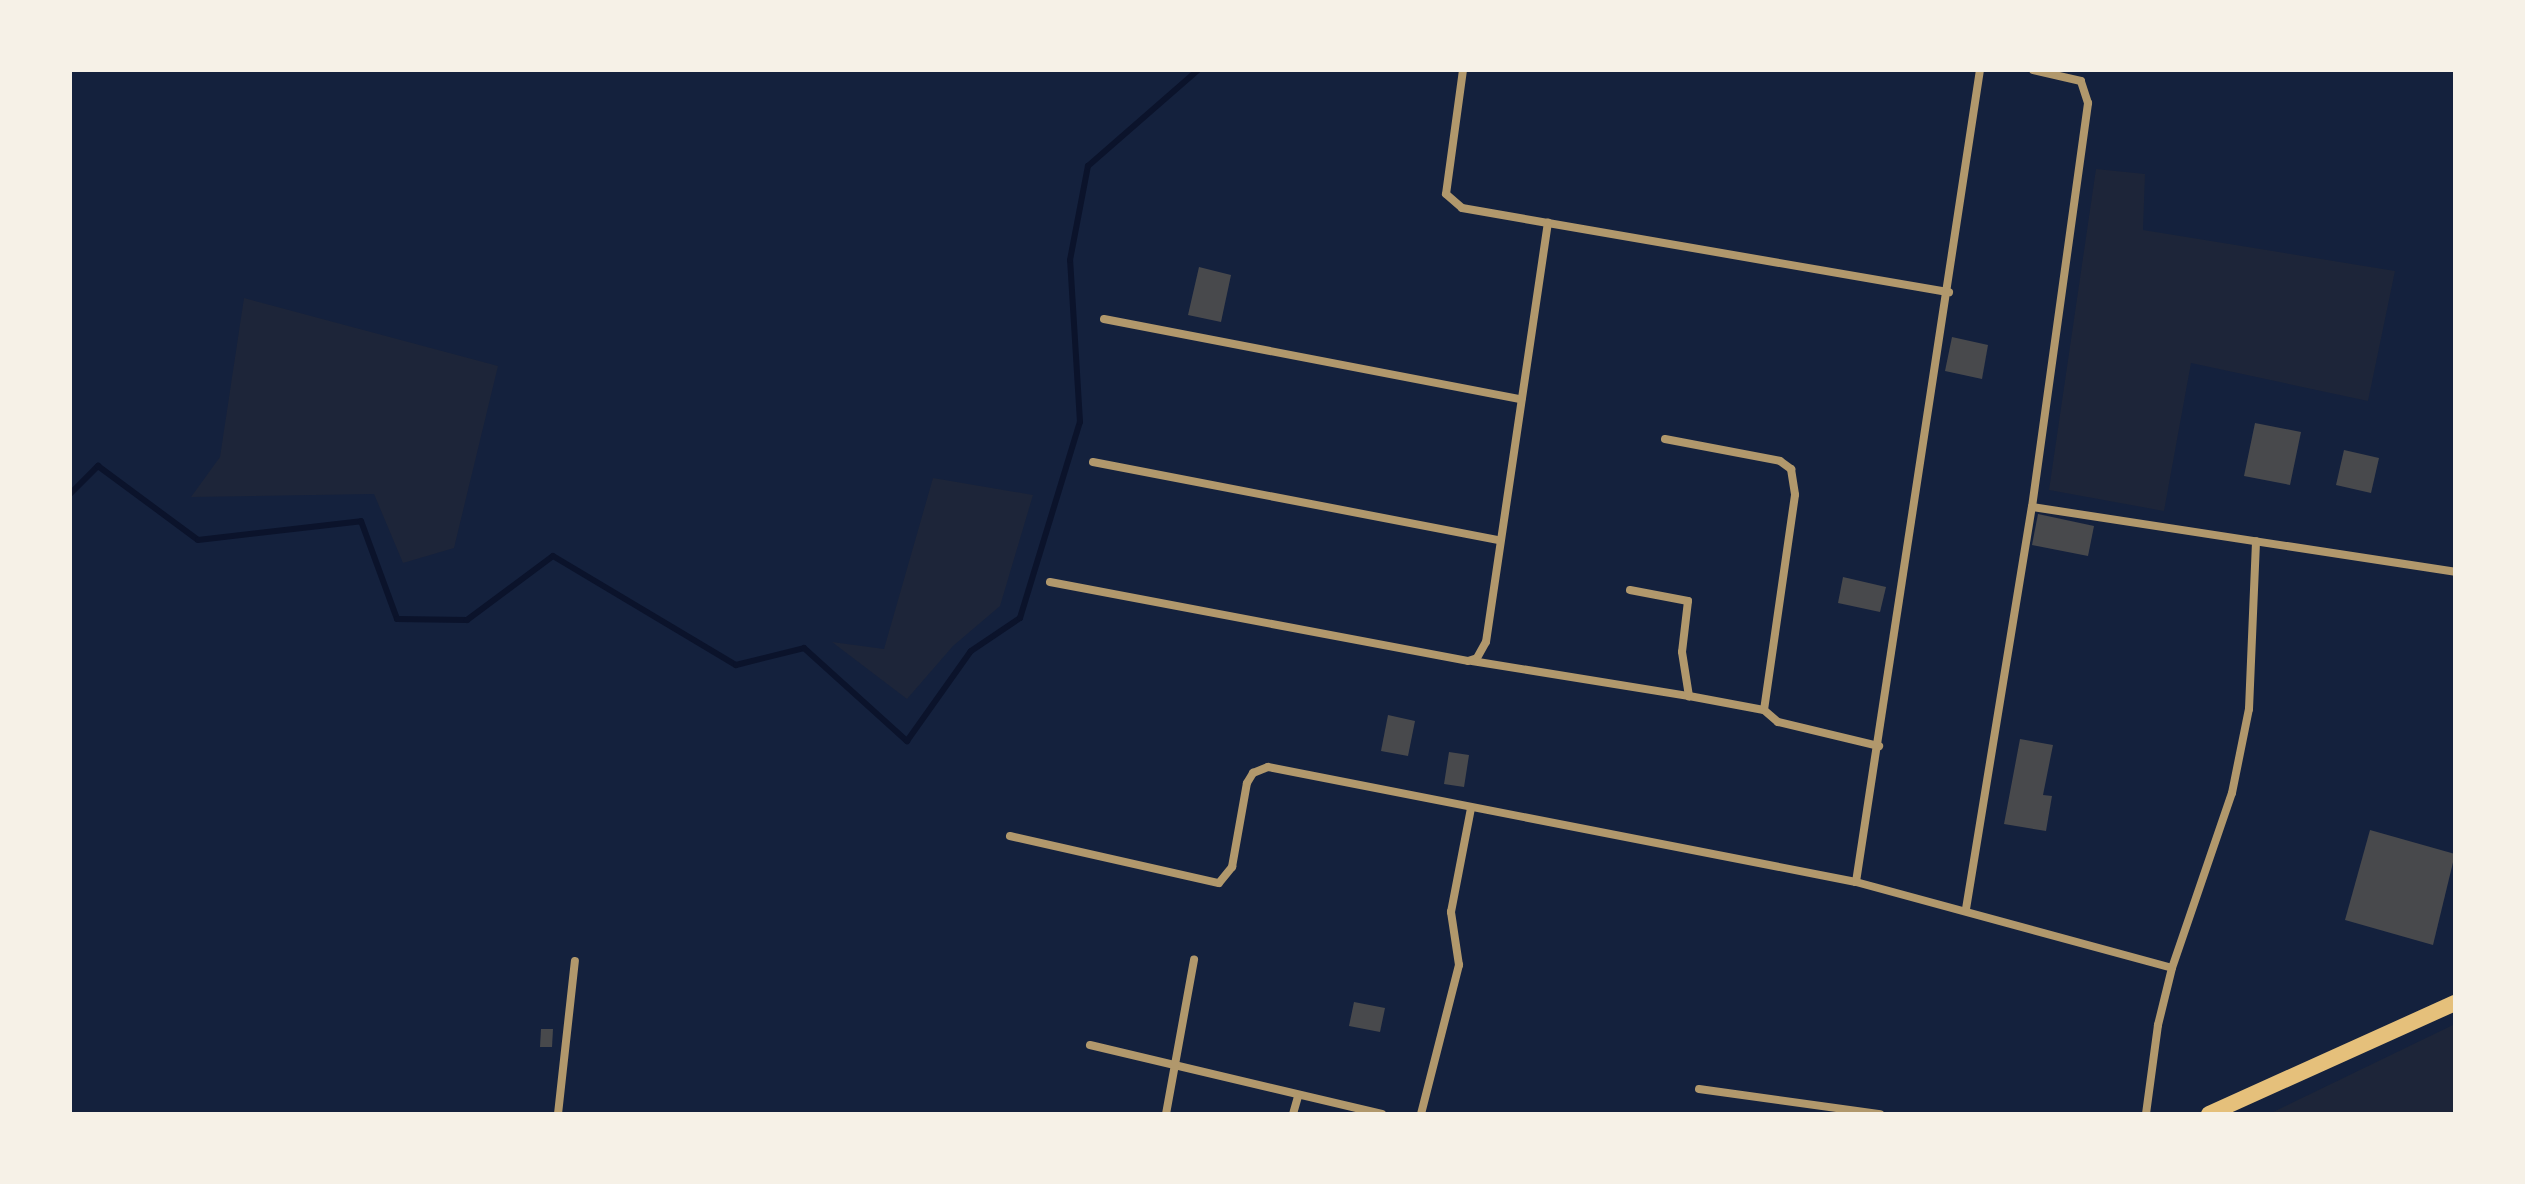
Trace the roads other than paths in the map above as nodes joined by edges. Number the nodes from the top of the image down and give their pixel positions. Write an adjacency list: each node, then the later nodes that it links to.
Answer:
1 (1463, 70): 4 (street)
2 (1980, 70): 5 (street)
3 (2033, 70): 10 (street)
4 (1548, 223): 5 (street); 7 (street)
5 (1949, 292): 19 (street)
6 (1104, 319): 7 (street)
7 (1521, 399): 11 (street)
8 (1665, 439): 18 (street)
9 (1093, 462): 11 (street)
10 (2032, 507): 12 (street); 23 (street)
11 (1499, 540): 16 (street)
12 (2256, 541): 13 (street); 26 (street)
13 (2455, 572)
14 (1050, 582): 16 (street)
15 (1630, 590): 17 (street)
16 (1468, 661): 17 (street)
17 (1689, 696): 18 (street)
18 (1764, 710): 19 (street)
19 (1879, 746): 22 (street)
20 (1471, 808): 21 (street); 22 (street); 36 (street)
21 (1010, 836)
22 (1856, 882): 23 (street)
23 (1966, 909): 26 (street)
24 (1194, 960): 29 (street)
25 (575, 961): 32 (street)
26 (2172, 968): 38 (street)
27 (2455, 1003): 39 (main road)
28 (1090, 1045): 29 (street)
29 (1176, 1066): 31 (street); 33 (street)
30 (1699, 1089): 37 (street)
31 (1298, 1097): 34 (street); 35 (street)
32 (558, 1114)
33 (1166, 1114)
34 (1293, 1114)
35 (1382, 1114)
36 (1421, 1114)
37 (1880, 1114)
38 (2146, 1114)
39 (2209, 1114)

